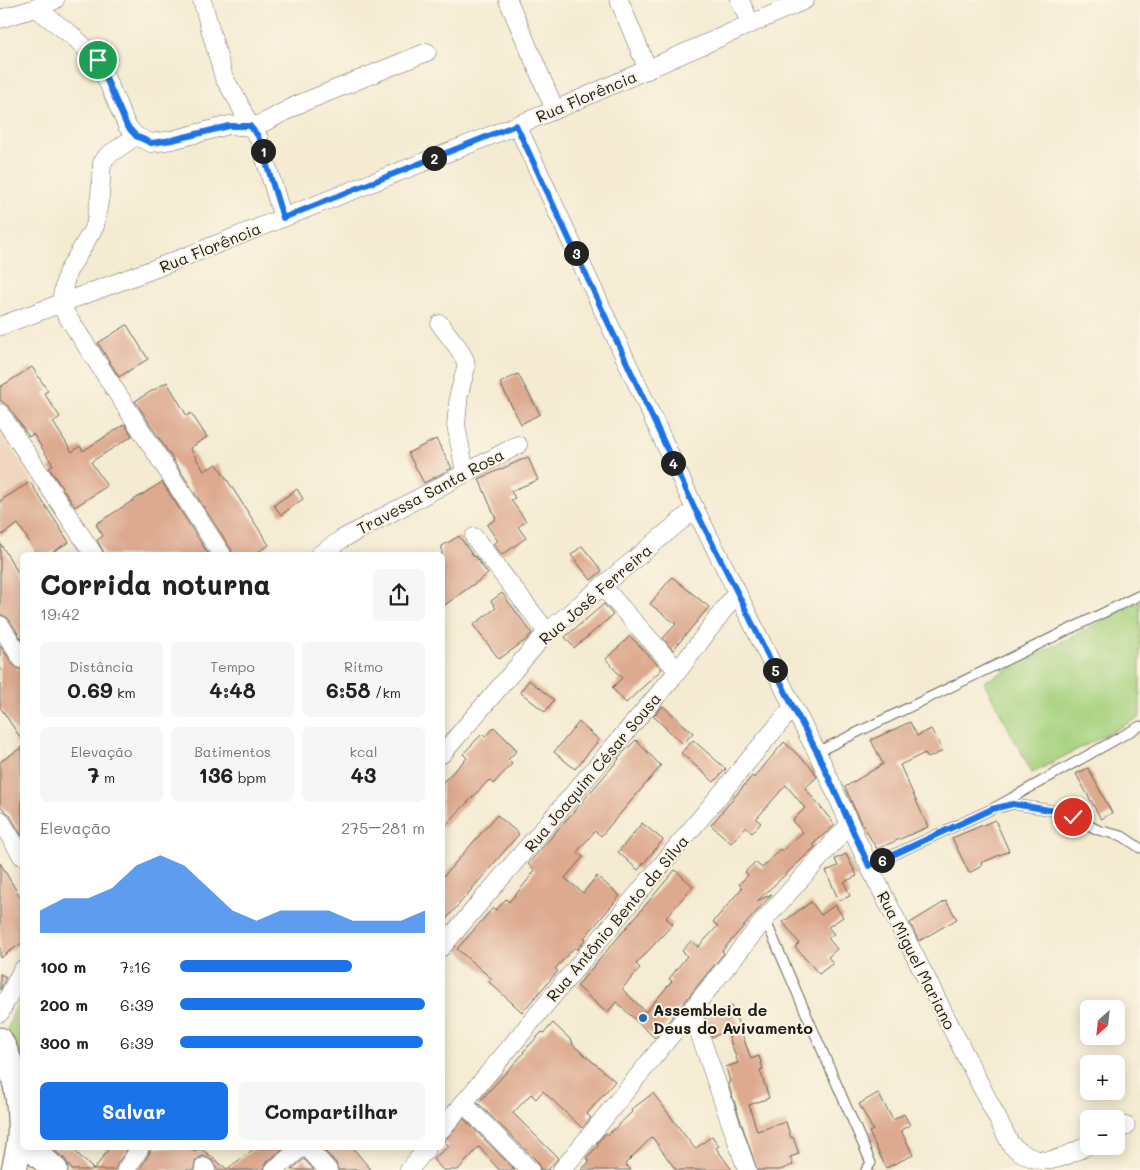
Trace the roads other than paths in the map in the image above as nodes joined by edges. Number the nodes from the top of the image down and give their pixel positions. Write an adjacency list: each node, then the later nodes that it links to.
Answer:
1 (55, 0): 7 (street)
2 (202, 0): 14 (street)
3 (508, 0): 12 (street)
4 (619, 0): 11 (street)
5 (740, 0): 9 (street)
6 (805, 0): 9 (street, Rua Florência)
7 (36, 8): 8 (street); 15 (street)
8 (0, 19)
9 (750, 23): 11 (street, Rua Florência)
10 (427, 52): 14 (street)
11 (648, 70): 12 (street, Rua Florência)
12 (555, 110): 13 (street, Rua Florência)
13 (516, 125): 16 (street, Rua Florência); 23 (street, Rua Miguel Mariano)
14 (250, 126): 15 (street); 16 (street)
15 (136, 136): 17 (street)
16 (283, 218): 17 (street, Rua Florência)
17 (60, 305): 19 (street, Rua Florência); 26 (street)
18 (440, 324): 22 (street)
19 (0, 326)
20 (0, 413): 25 (street)
21 (518, 444): 22 (street, Travessa Santa Rosa)
22 (465, 472): 27 (street, Travessa Santa Rosa)
23 (695, 509): 28 (street, Rua José Ferreira); 29 (street, Rua Miguel Mariano)
24 (474, 538): 32 (street)
25 (92, 552)
26 (220, 552)
27 (323, 552)
28 (602, 586): 32 (street, Rua José Ferreira); 34 (street)
29 (737, 592): 34 (street, Rua Joaquim César Sousa); 35 (street, Rua Miguel Mariano)
30 (1140, 595): 38 (lane)
31 (0, 625): 33 (street)
32 (547, 632): 37 (street, Rua José Ferreira)
33 (20, 656)
34 (678, 671): 46 (street, Rua Joaquim César Sousa)
35 (793, 707): 38 (street, Rua Miguel Mariano); 51 (street, Rua Antônio Bento da Silva)
36 (1140, 726): 39 (lane)
37 (445, 751)
38 (817, 752): 41 (street, Rua Miguel Mariano)
39 (992, 809): 42 (lane); 44 (lane)
40 (0, 820): 43 (street)
41 (850, 824): 44 (street, Rua Miguel Mariano); 45 (street)
42 (1140, 848)
43 (20, 853)
44 (869, 866): 55 (street, Rua Miguel Mariano)
45 (765, 919): 48 (street); 70 (lane)
46 (445, 943)
47 (20, 974): 49 (street)
48 (692, 1012): 68 (street); 69 (street)
49 (0, 1013)
50 (0, 1040): 52 (main road)
51 (463, 1103): 53 (street, Rua Antônio Bento da Silva); 67 (street)
52 (20, 1106)
53 (445, 1125)
54 (20, 1144): 61 (main road)
55 (1080, 1149)
56 (39, 1150): 62 (main road)
57 (139, 1150): 63 (street)
58 (299, 1150): 64 (street)
59 (310, 1150): 65 (street)
60 (426, 1150): 66 (street)
61 (14, 1170)
62 (55, 1170)
63 (126, 1170)
64 (274, 1170)
65 (328, 1170)
66 (409, 1170)
67 (530, 1170)
68 (562, 1170)
69 (747, 1170)
70 (866, 1170)

